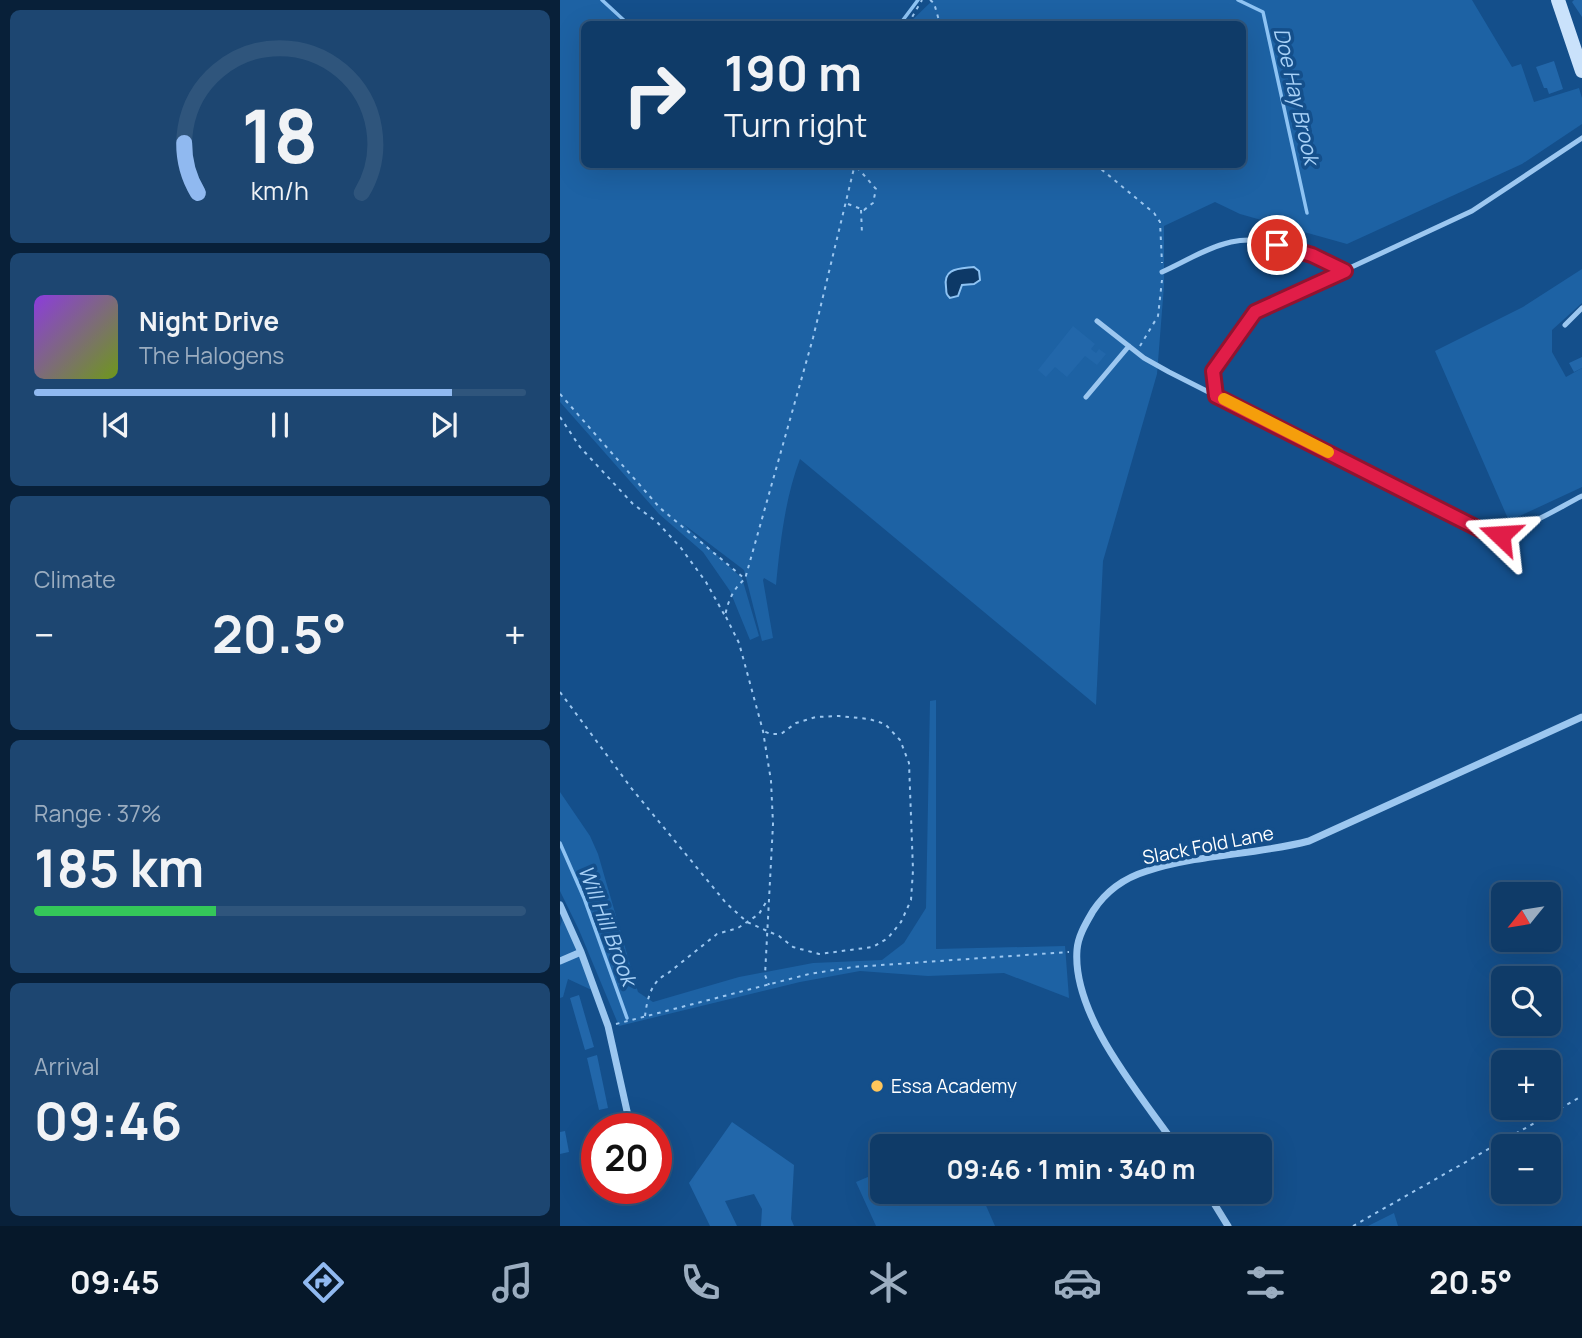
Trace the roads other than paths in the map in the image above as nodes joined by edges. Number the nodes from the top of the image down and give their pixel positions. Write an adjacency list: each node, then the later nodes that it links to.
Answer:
1 (1558, 0): 2 (main road)
2 (1582, 71)
3 (1582, 138): 4 (lane)
4 (1345, 271): 5 (lane); 10 (lane)
5 (1162, 272)
6 (1582, 308): 8 (lane)
7 (1097, 321): 9 (lane)
8 (1564, 325)
9 (1129, 346): 10 (lane); 11 (lane)
10 (1216, 396): 12 (lane)
11 (1086, 397)
12 (1582, 496)
13 (1582, 717): 18 (street, Slack Fold Lane)
14 (560, 905): 15 (street)
15 (581, 952): 16 (street); 17 (street)
16 (560, 961)
17 (627, 1113)
18 (1168, 1134)
19 (1214, 1204): 20 (street)
20 (1228, 1226)

